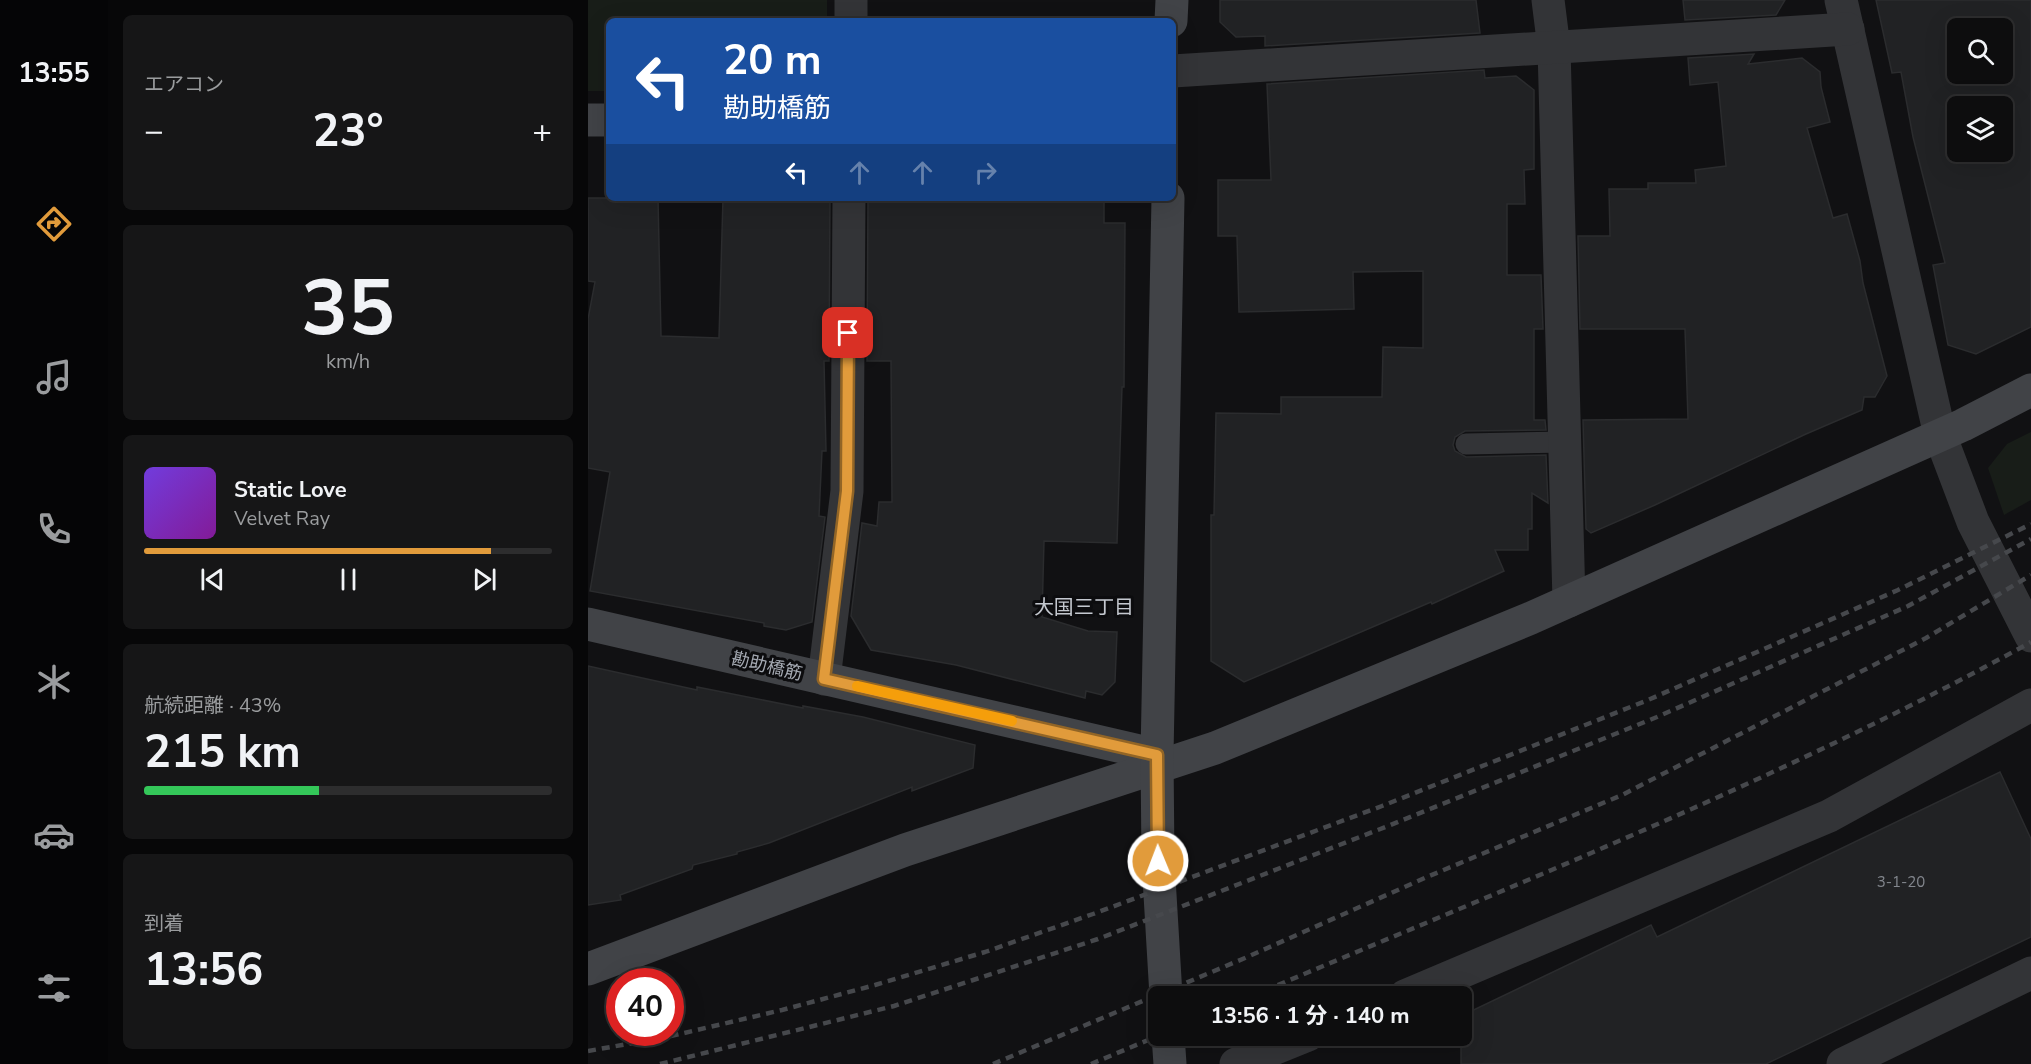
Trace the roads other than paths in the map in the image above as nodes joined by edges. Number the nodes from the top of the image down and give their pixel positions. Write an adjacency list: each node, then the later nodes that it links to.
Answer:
1 (851, 0): 5 (street)
2 (1172, 0): 6 (street)
3 (1548, 0): 7 (street)
4 (1844, 14): 7 (street); 14 (street)
5 (851, 18)
6 (1171, 18)
7 (1554, 48): 8 (street); 15 (street)
8 (1176, 71)
9 (588, 120): 10 (street)
10 (606, 120)
11 (849, 201): 20 (street)
12 (1168, 201): 22 (street)
13 (2031, 390): 14 (street)
14 (1940, 435): 17 (street); 19 (street)
15 (1565, 442): 16 (lane); 17 (street)
16 (1466, 444)
17 (1569, 601): 22 (street)
18 (588, 624): 20 (street, 勘助橋筋)
19 (2031, 636)
20 (824, 679): 22 (street, 勘助橋筋)
21 (2031, 705): 26 (street)
22 (1157, 761): 23 (street); 25 (street)
23 (588, 969)
24 (2031, 973): 31 (street)
25 (1165, 986)
26 (1429, 986)
27 (1169, 1046): 29 (street)
28 (1281, 1046): 30 (street)
29 (1170, 1064)
30 (1236, 1064)
31 (1844, 1064)

